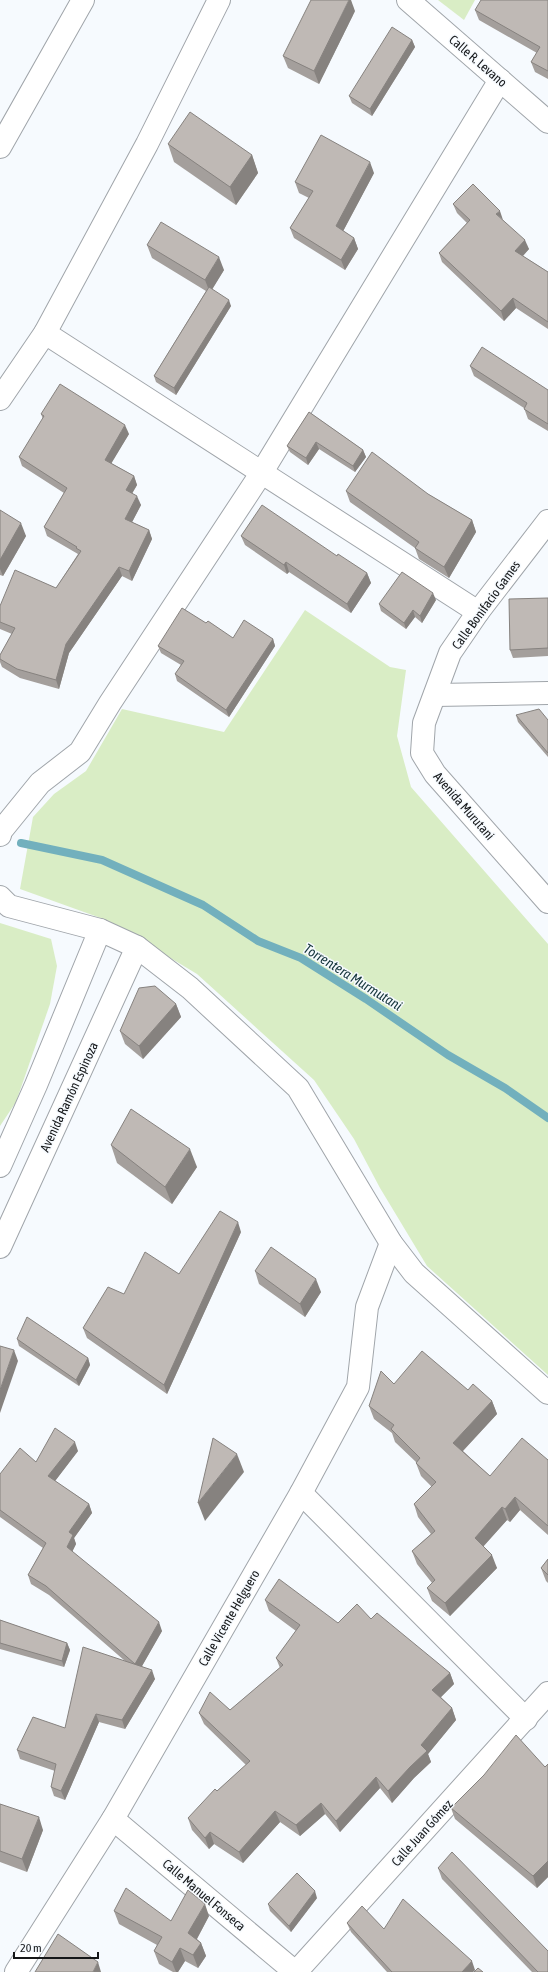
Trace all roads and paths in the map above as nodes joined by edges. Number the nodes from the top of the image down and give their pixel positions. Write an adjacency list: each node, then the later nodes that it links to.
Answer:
1 (83, 0): 6 (street)
2 (219, 0): 7 (street)
3 (408, 0): 4 (street, Calle R. Levano)
4 (500, 80): 5 (street, Calle R. Levano); 9 (street)
5 (548, 122)
6 (0, 147)
7 (45, 333): 8 (street); 9 (street)
8 (0, 399)
9 (262, 472): 11 (street); 14 (street)
10 (548, 521): 11 (street, Calle Bonifacio Games)
11 (478, 612): 13 (street, Calle Bonifacio Games)
12 (548, 693): 13 (street)
13 (435, 694): 16 (street, Avenida Murutani)
14 (0, 836)
15 (0, 897): 17 (street)
16 (548, 902)
17 (100, 930): 18 (street); 19 (street)
18 (137, 947): 20 (street); 21 (street, Avenida Ramón Espinoza)
19 (0, 1166)
20 (391, 1243): 22 (street); 23 (street, Calle Vicente Helguero)
21 (0, 1247)
22 (548, 1393)
23 (301, 1492): 25 (street); 26 (street, Calle Vicente Helguero)
24 (548, 1693): 25 (street, Calle Juan Gómez)
25 (526, 1718): 28 (street, Calle Juan Gómez)
26 (113, 1818): 27 (street, Calle Vicente Helguero); 28 (street, Calle Manuel Fonseca)
27 (16, 1972)
28 (296, 1972)

